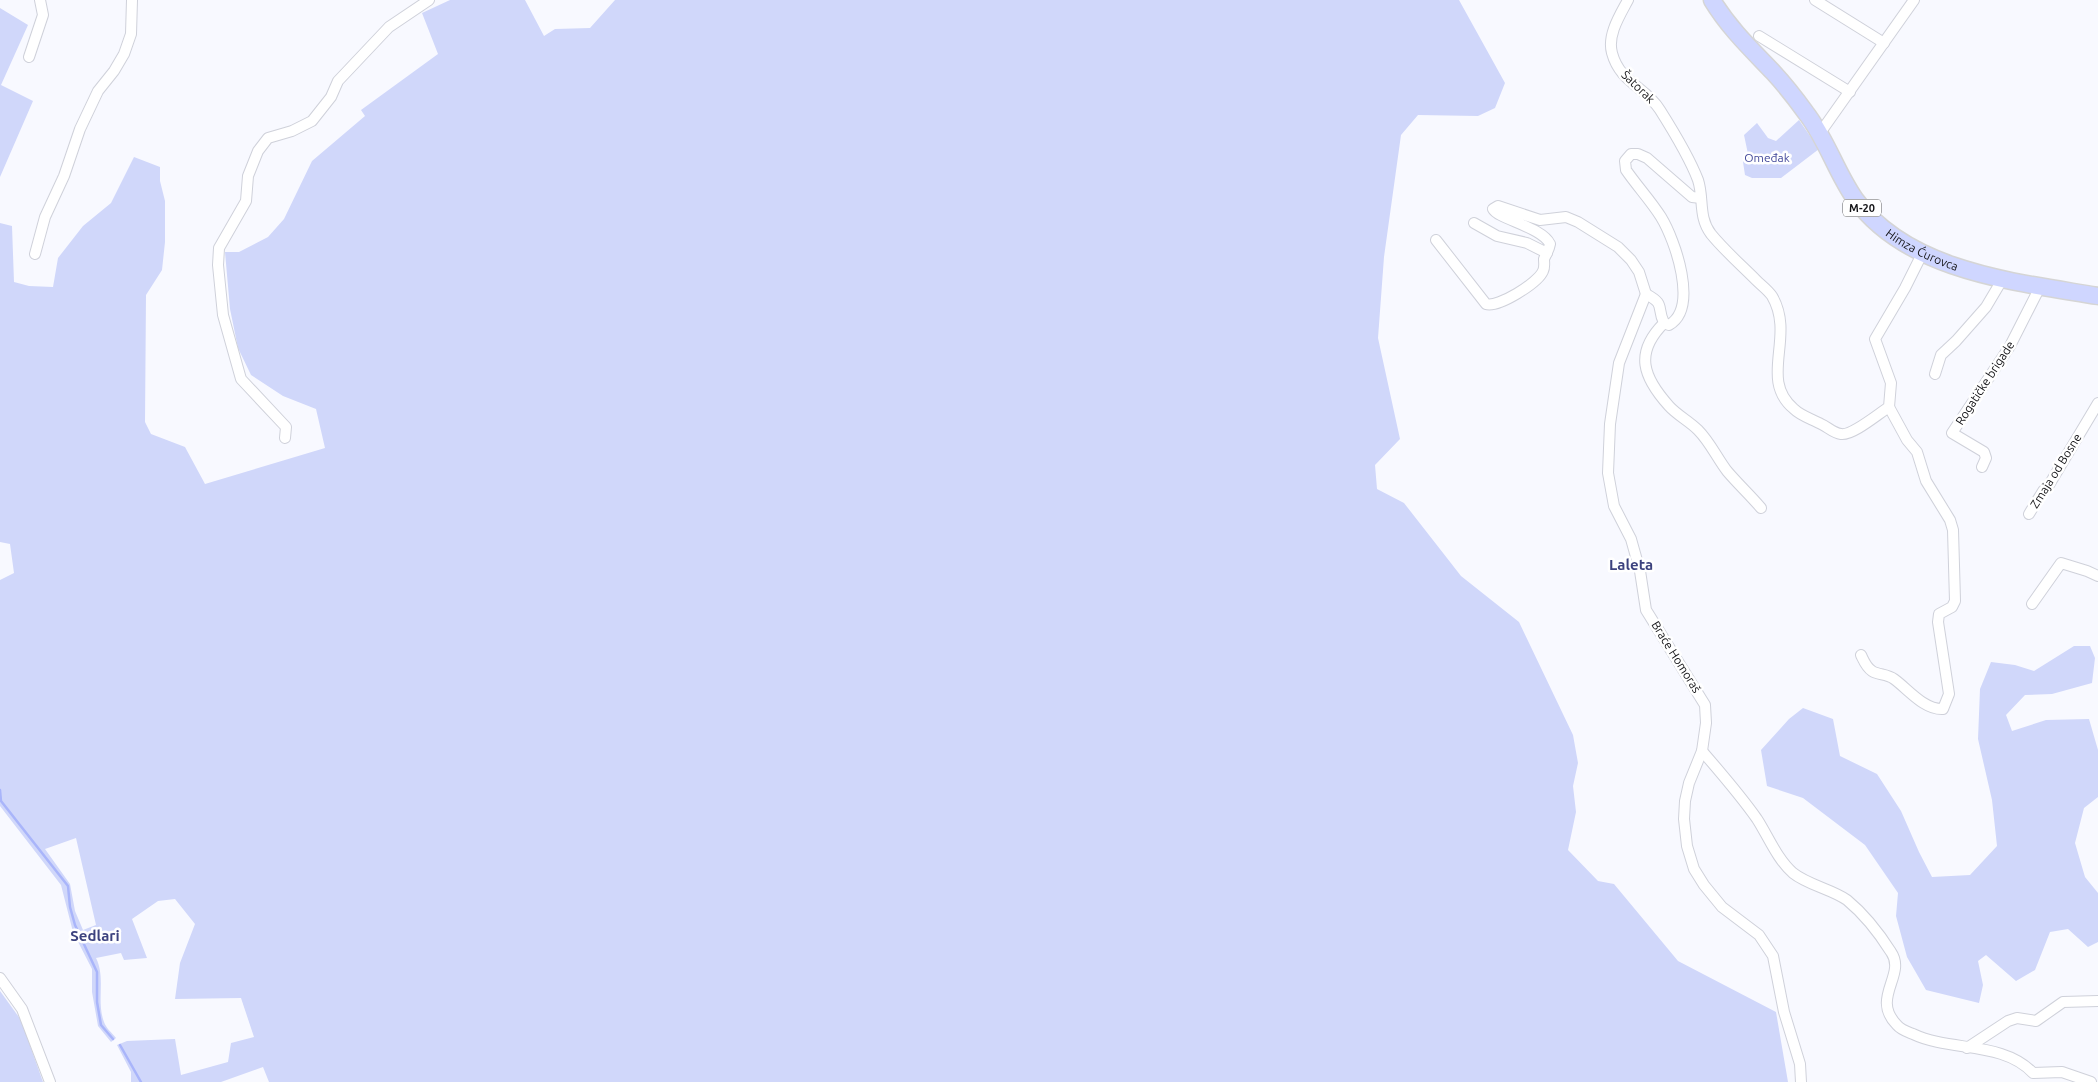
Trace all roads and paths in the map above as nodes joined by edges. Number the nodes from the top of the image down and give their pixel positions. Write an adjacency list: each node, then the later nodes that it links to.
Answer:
1 (40, 0): 10 (street)
2 (132, 0): 17 (street)
3 (429, 0): 27 (street)
4 (1628, 0): 13 (street, Šatorak)
5 (1712, 0): 12 (main road, Himza Ćurovca / M-20)
6 (1815, 0): 9 (street)
7 (1914, 0): 9 (street)
8 (1759, 36): 11 (street)
9 (1884, 43): 11 (street)
10 (30, 57)
11 (1850, 92): 12 (street)
12 (1820, 132): 18 (main road, Himza Ćurovca / M-20)
13 (1701, 198): 23 (street); 26 (street, Šatorak)
14 (1474, 222): 16 (street)
15 (1436, 240): 16 (street)
16 (1547, 253): 21 (street)
17 (35, 254)
18 (1922, 254): 19 (main road, Himza Ćurovca / M-20); 26 (street)
19 (2002, 280): 20 (main road, Himza Ćurovca / M-20); 24 (street)
20 (2042, 286): 22 (main road, Himza Ćurovca / M-20); 28 (street, Rogatičke brigade)
21 (1646, 294): 23 (street); 34 (street, Braće Homoraš)
22 (2098, 296)
23 (1664, 323): 29 (street)
24 (1935, 374)
25 (2098, 403): 30 (street, Zmaja od Bosne)
26 (1889, 407): 33 (street)
27 (285, 438)
28 (1982, 467)
29 (1761, 508)
30 (2029, 514)
31 (2098, 576): 32 (street)
32 (2032, 604)
33 (1861, 655)
34 (1702, 751): 37 (street); 39 (street, Braće Homoraš)
35 (0, 978): 38 (street)
36 (2098, 1001): 37 (street)
37 (1967, 1048): 40 (street)
38 (50, 1082)
39 (1801, 1082)
40 (2091, 1082)

